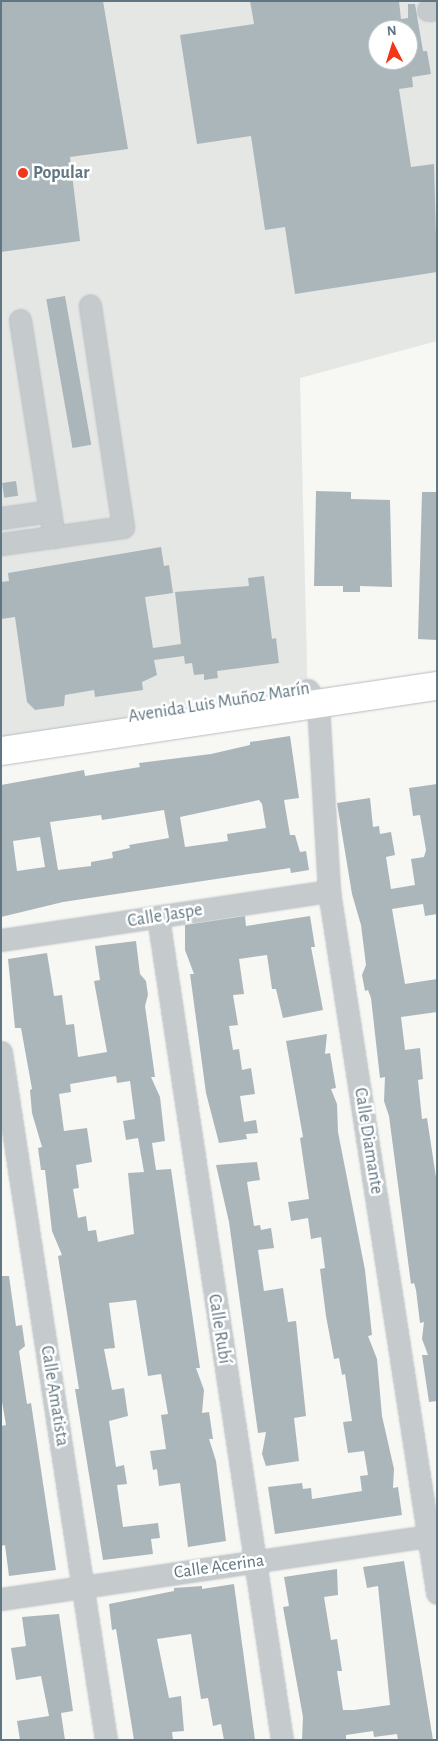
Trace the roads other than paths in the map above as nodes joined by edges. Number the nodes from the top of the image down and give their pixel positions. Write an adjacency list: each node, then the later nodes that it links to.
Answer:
1 (90, 305): 5 (street)
2 (20, 320): 3 (street)
3 (50, 511): 4 (street); 5 (street)
4 (1, 518)
5 (54, 536): 6 (street)
6 (1, 544)
7 (437, 672): 9 (main road, Avenida Luis Muñoz Marín)
8 (437, 686): 9 (main road, Avenida Luis Muñoz Marín)
9 (313, 697): 10 (main road, Avenida Luis Muñoz Marín); 11 (main road, Avenida Luis Muñoz Marín); 12 (street, Calle Diamante)
10 (1, 736)
11 (1, 751)
12 (329, 891): 13 (street, Calle Jaspe); 16 (street, Calle Diamante)
13 (158, 917): 14 (street, Calle Jaspe); 17 (street, Calle Rubí)
14 (1, 940)
15 (1, 1052): 18 (street, Calle Amatista)
16 (432, 1536): 17 (street, Calle Acerina); 19 (street, Calle Diamante)
17 (255, 1562): 18 (street, Calle Acerina); 22 (street, Calle Rubí)
18 (83, 1587): 20 (street, Calle Acerina); 21 (street, Calle Amatista)
19 (437, 1593)
20 (1, 1599)
21 (106, 1740)
22 (282, 1740)

